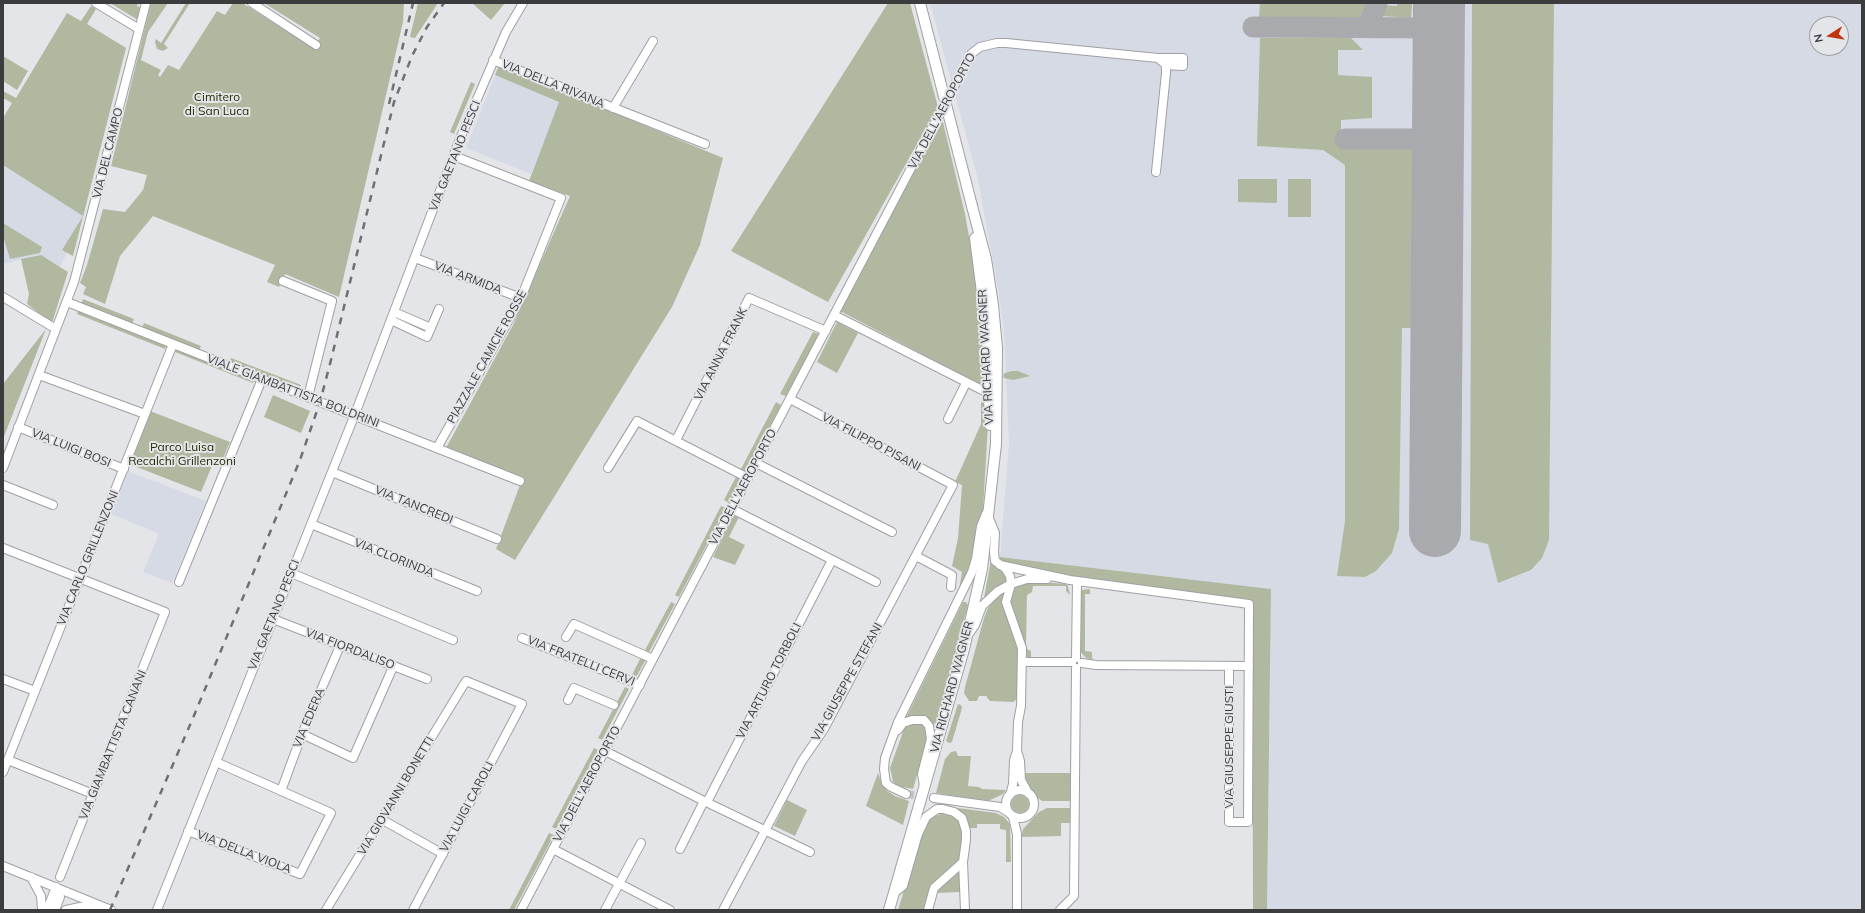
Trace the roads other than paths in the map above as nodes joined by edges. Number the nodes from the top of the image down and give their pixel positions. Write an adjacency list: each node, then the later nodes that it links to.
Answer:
1 (96, 3): 6 (street)
2 (146, 3): 6 (street, VIA DEL CAMPO)
3 (252, 3): 8 (street)
4 (523, 3): 10 (street, VIA GAETANO PESCI)
5 (920, 3): 16 (main road, VIA RICHARD WAGNER, bridge)
6 (139, 29): 21 (street, VIA DEL CAMPO)
7 (653, 41): 12 (street, VIA DELLA RIVANA)
8 (316, 45)
9 (1158, 58): 11 (street); 11 (street, VIA DELL'AEROPORTO); 24 (street, VIA DELL'AEROPORTO)
10 (493, 60): 12 (street, VIA DELLA RIVANA); 14 (street, VIA GAETANO PESCI)
11 (1166, 65): 15 (street)
12 (613, 108): 13 (street, VIA DELLA RIVANA)
13 (705, 144)
14 (454, 156): 17 (street, VIA GAETANO PESCI); 20 (street, PIAZZALE CAMICIE ROSSE)
15 (1156, 172)
16 (972, 206): 33 (main road, VIA RICHARD WAGNER); 42 (main road, VIA RICHARD WAGNER)
17 (415, 258): 20 (street, VIA ARMIDA); 23 (street, VIA GAETANO PESCI)
18 (283, 281): 34 (street)
19 (3, 297): 27 (street)
20 (521, 298): 41 (street, PIAZZALE CAMICIE ROSSE)
21 (67, 302): 27 (street, VIA DEL CAMPO); 29 (street, VIALE GIAMBATTISTA BOLDRINI)
22 (439, 309): 26 (street)
23 (394, 312): 25 (street, VIA GAETANO PESCI); 26 (street)
24 (834, 315): 28 (street, VIA DELL'AEROPORTO); 32 (street)
25 (391, 320): 26 (street); 37 (street, VIA GAETANO PESCI)
26 (431, 328)
27 (56, 329): 30 (street, VIA DEL CAMPO)
28 (826, 331): 35 (street, VIA DELL'AEROPORTO); 40 (street, VIA ANNA FRANK)
29 (173, 344): 31 (street, VIALE GIAMBATTISTA BOLDRINI); 36 (street, VIA CARLO GRILLENZONI)
30 (39, 375): 36 (street); 39 (street, VIA DEL CAMPO)
31 (262, 379): 34 (street, VIALE GIAMBATTISTA BOLDRINI); 65 (street)
32 (966, 382): 33 (street); 38 (street)
33 (990, 394): 42 (main road, VIA RICHARD WAGNER)
34 (308, 397): 37 (street, VIALE GIAMBATTISTA BOLDRINI)
35 (790, 399): 43 (street, VIA DELL'AEROPORTO); 51 (street, VIA FILIPPO PISANI)
36 (145, 414): 46 (street, VIA CARLO GRILLENZONI)
37 (355, 414): 41 (street, VIALE GIAMBATTISTA BOLDRINI); 47 (street, VIA GAETANO PESCI)
38 (948, 418)
39 (18, 427): 44 (street, VIA DEL CAMPO); 46 (street, VIA LUIGI BOSI)
40 (676, 440): 45 (street); 48 (street)
41 (437, 448): 49 (street, VIALE GIAMBATTISTA BOLDRINI)
42 (993, 460): 54 (main road, VIA RICHARD WAGNER)
43 (756, 463): 48 (street, VIA DELL'AEROPORTO); 56 (street)
44 (3, 468)
45 (608, 468)
46 (124, 469): 63 (street, VIA CARLO GRILLENZONI)
47 (332, 472): 55 (street, VIA GAETANO PESCI); 57 (street, VIA TANCREDI)
48 (748, 478): 53 (street, VIA DELL'AEROPORTO)
49 (520, 481)
50 (3, 485): 52 (street)
51 (952, 485): 59 (street, VIA GIUSEPPE STEFANI)
52 (53, 505)
53 (732, 509): 60 (street); 76 (street, VIA DELL'AEROPORTO)
54 (989, 510): 61 (street); 71 (main road, VIA RICHARD WAGNER); 90 (street)
55 (311, 524): 62 (street, VIA GAETANO PESCI); 69 (street, VIA CLORINDA)
56 (892, 532)
57 (497, 539)
58 (3, 548): 63 (street)
59 (916, 556): 68 (street); 108 (street, VIA GIUSEPPE STEFANI)
60 (832, 560): 66 (street); 103 (street, VIA ARTURO TORBOLI)
61 (1000, 565): 64 (street, VIA GIUSEPPE GIUSTI); 67 (street)
62 (291, 573): 70 (street, VIA GAETANO PESCI); 74 (street)
63 (80, 578): 86 (street, VIA CARLO GRILLENZONI); 99 (street, VIA GIAMBATTISTA CANANI)
64 (1073, 581): 67 (street, VIA GIUSEPPE GIUSTI); 78 (street); 80 (street, VIA GIUSEPPE GIUSTI)
65 (179, 582)
66 (876, 582)
67 (1011, 584): 71 (street, VIA GIUSEPPE GIUSTI); 77 (street)
68 (952, 586)
69 (477, 591)
70 (273, 619): 75 (street, VIA FIORDALISO); 94 (street, VIA GAETANO PESCI)
71 (968, 635): 96 (main road, VIA RICHARD WAGNER)
72 (566, 637): 76 (street)
73 (522, 638): 85 (street, VIA FRATELLI CERVI)
74 (453, 640)
75 (340, 646): 81 (street, VIA FIORDALISO); 89 (street, VIA EDERA)
76 (653, 659): 85 (street, VIA DELL'AEROPORTO)
77 (1022, 662): 78 (street); 92 (street)
78 (1077, 663): 79 (street); 139 (street)
79 (1229, 666): 80 (street); 80 (street, VIA GIUSEPPE GIUSTI)
80 (1249, 666)
81 (394, 667): 83 (street, VIA FIORDALISO); 89 (street)
82 (3, 679): 86 (street)
83 (427, 679)
84 (466, 681): 107 (street, VIA GIOVANNI BONETTI); 115 (street, VIA LUIGI CAROLI)
85 (640, 685): 91 (street, VIA DELL'AEROPORTO)
86 (35, 691): 93 (street, VIA CARLO GRILLENZONI)
87 (568, 700): 88 (street)
88 (614, 705)
89 (302, 734): 97 (street, VIA EDERA)
90 (891, 741): 96 (street); 100 (street)
91 (605, 750): 103 (street); 112 (street, VIA DELL'AEROPORTO)
92 (1017, 751): 98 (street); 101 (street)
93 (8, 760): 95 (street, VIA CARLO GRILLENZONI); 99 (street)
94 (216, 762): 97 (street); 109 (street, VIA GAETANO PESCI)
95 (3, 772)
96 (924, 788): 122 (main road, VIA RICHARD WAGNER)
97 (281, 791): 109 (street, VIA DELLA VIOLA)
98 (1028, 793): 101 (street); 106 (street)
99 (93, 794): 119 (street, VIA GIAMBATTISTA CANANI)
100 (906, 794)
101 (1009, 796): 104 (street); 105 (street)
102 (934, 798): 104 (street)
103 (705, 802): 108 (street); 113 (street, VIA ARTURO TORBOLI)
104 (987, 805): 105 (street)
105 (1011, 814): 106 (street); 110 (street)
106 (1027, 817): 110 (street)
107 (381, 820): 115 (street); 129 (street, VIA GIOVANNI BONETTI)
108 (765, 829): 114 (street); 134 (street, VIA GIUSEPPE STEFANI)
109 (188, 831): 128 (street, VIA GAETANO PESCI)
110 (1017, 834): 138 (street)
111 (641, 844): 120 (street)
112 (553, 849): 120 (street); 131 (street, VIA DELL'AEROPORTO)
113 (680, 849)
114 (810, 852)
115 (443, 854): 130 (street, VIA LUIGI CAROLI)
116 (963, 862): 122 (street); 136 (street); 137 (street)
117 (3, 866): 118 (street)
118 (31, 877): 121 (street); 124 (street)
119 (60, 877)
120 (620, 884): 132 (street); 133 (street)
121 (56, 887): 123 (street); 125 (street); 126 (street)
122 (893, 894): 135 (main road, VIA RICHARD WAGNER)
123 (107, 909): 127 (street)
124 (42, 910)
125 (47, 910)
126 (55, 910)
127 (66, 910)
128 (157, 910)
129 (326, 910)
130 (413, 910)
131 (521, 910)
132 (606, 910)
133 (670, 910)
134 (723, 910)
135 (889, 910)
136 (928, 910)
137 (965, 910)
138 (1017, 910)
139 (1060, 910)

